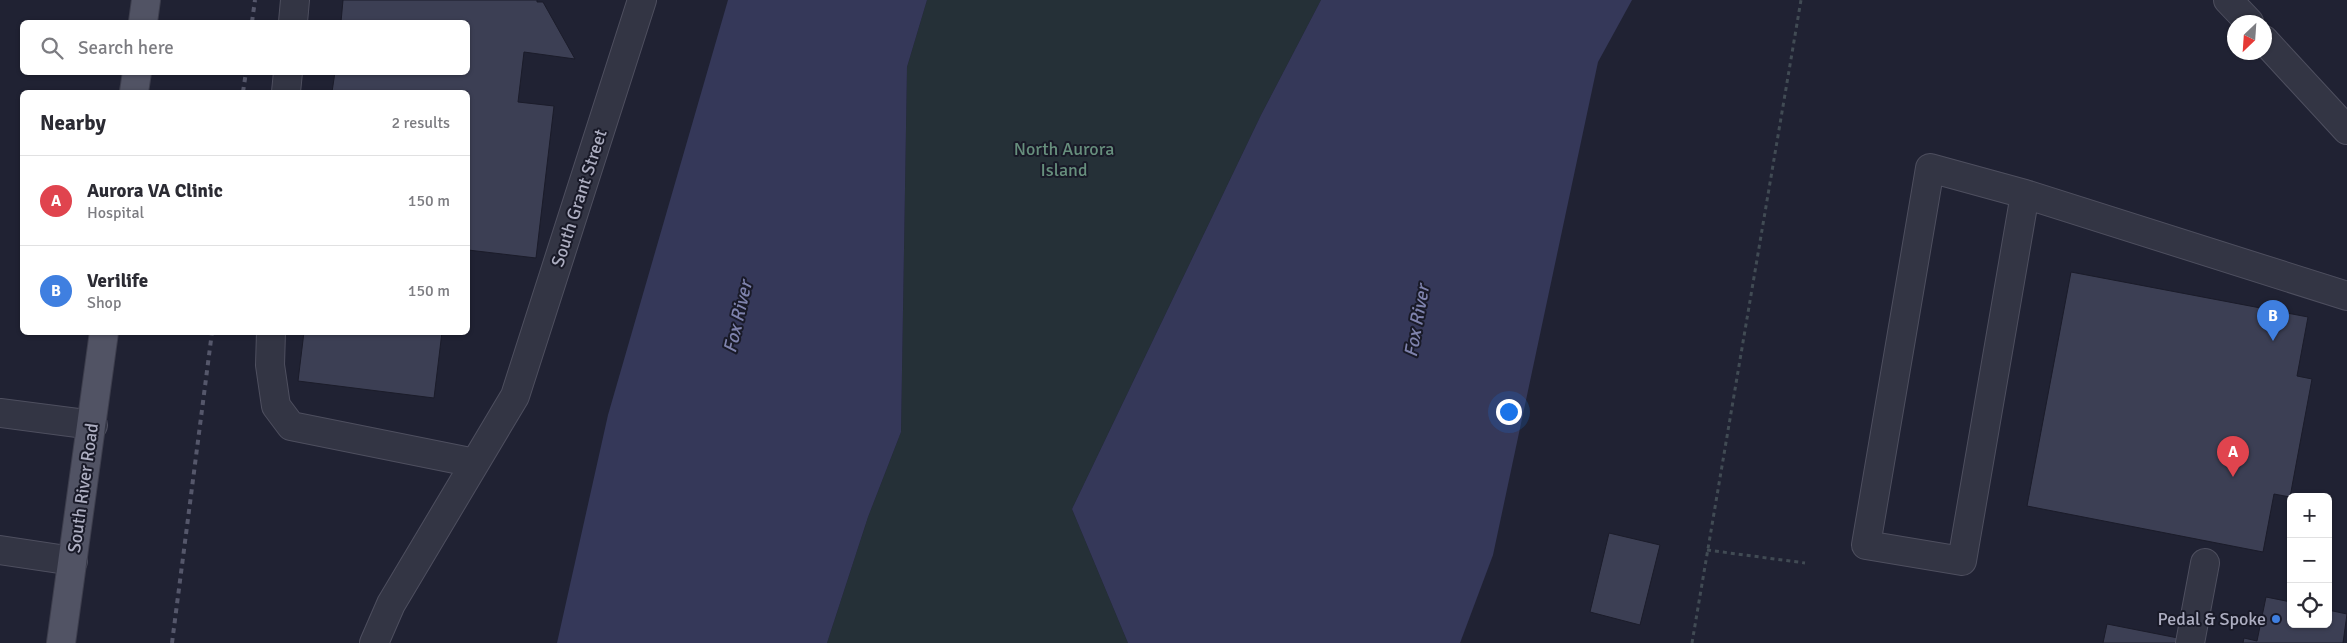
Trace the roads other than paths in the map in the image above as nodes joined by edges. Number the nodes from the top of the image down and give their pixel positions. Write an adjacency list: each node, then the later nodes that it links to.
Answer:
1 (146, 0): 6 (main road)
2 (295, 0): 7 (street)
3 (642, 0): 20 (street, South Grant Street)
4 (2228, 0): 5 (street)
5 (2242, 15)
6 (143, 20)
7 (293, 20)
8 (2272, 49): 13 (street)
9 (137, 75): 11 (main road)
10 (288, 75): 12 (street)
11 (134, 90)
12 (286, 90)
13 (2347, 130)
14 (2024, 194): 14 (street); 15 (street)
15 (2347, 296)
16 (104, 335): 19 (main road, South River Road)
17 (271, 335): 20 (street)
18 (0, 412): 19 (street)
19 (93, 425): 22 (main road, South River Road)
20 (475, 463): 25 (street, South Grant Street)
21 (0, 550): 22 (street)
22 (73, 561): 24 (main road, South River Road)
23 (2205, 563): 26 (street)
24 (61, 643)
25 (374, 643)
26 (2190, 643)

